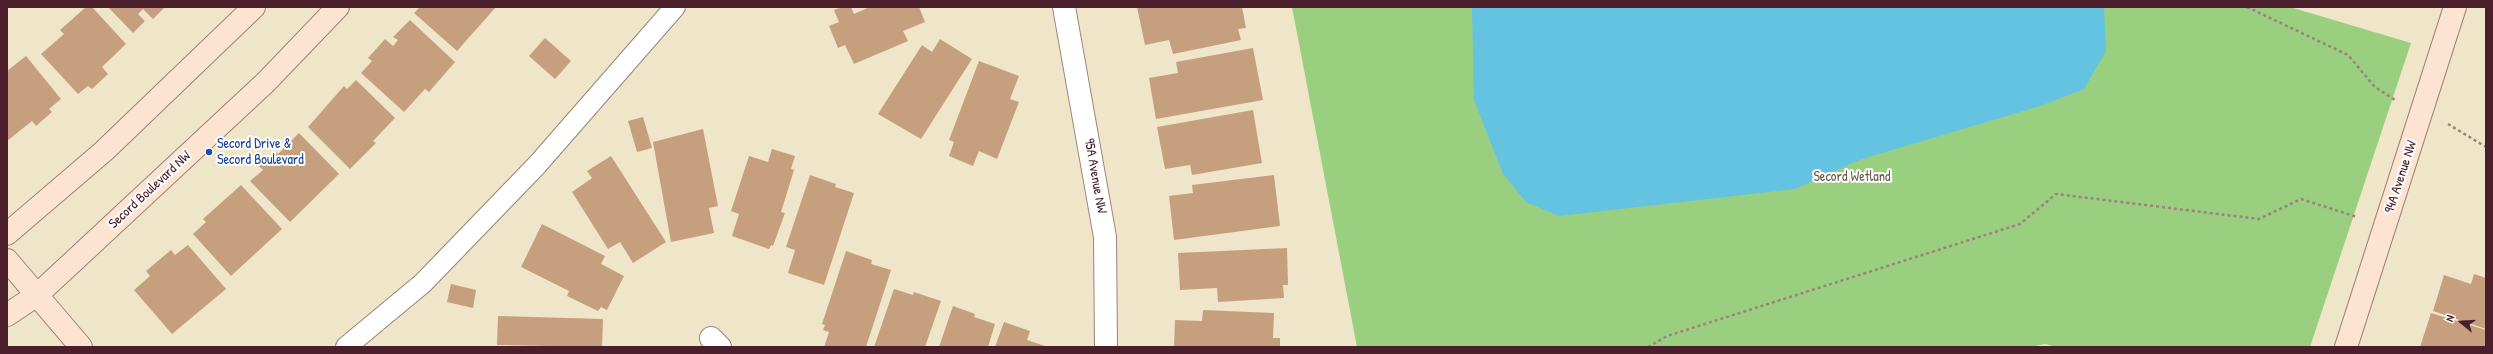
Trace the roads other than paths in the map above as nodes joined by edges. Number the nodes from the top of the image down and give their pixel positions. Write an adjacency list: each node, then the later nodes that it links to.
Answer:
1 (254, 7): 6 (street)
2 (338, 7): 8 (street, Secord Boulevard NW)
3 (675, 7): 11 (lane)
4 (1064, 7): 12 (street, 95A Avenue NW)
5 (2455, 7): 13 (street, 94A Avenue NW)
6 (7, 234)
7 (7, 260): 8 (street)
8 (37, 295): 9 (street, Secord Boulevard NW); 10 (street)
9 (7, 315)
10 (81, 347)
11 (346, 347)
12 (1106, 347)
13 (2346, 347)

